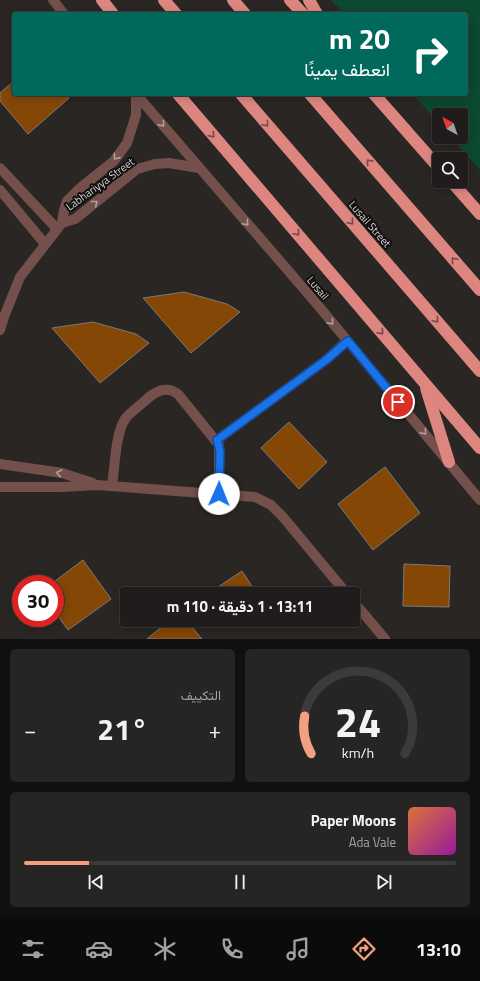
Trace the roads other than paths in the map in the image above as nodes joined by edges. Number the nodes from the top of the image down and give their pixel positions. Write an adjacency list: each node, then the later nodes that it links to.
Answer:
1 (53, 0): 7 (street)
2 (102, 0): 8 (highway)
3 (164, 0): 9 (highway)
4 (233, 0): 10 (highway)
5 (290, 0): 11 (highway)
6 (310, 0): 12 (highway)
7 (62, 12)
8 (111, 12)
9 (174, 12)
10 (243, 12)
11 (301, 12)
12 (316, 12)
13 (136, 96): 25 (street, Labhariyya Street, one-way to 25)
14 (138, 96): 21 (street, Lusail, one-way to 21)
15 (180, 96): 31 (highway, one-way to 31)
16 (243, 96): 30 (highway, Lusail Street, one-way to 30)
17 (312, 96): 27 (highway, one-way to 17)
18 (376, 96): 19 (highway)
19 (432, 160)
20 (0, 168): 25 (street)
21 (199, 168): 25 (street, Labhariyya Street, one-way to 21); 29 (street, Lusail, one-way to 29)
22 (457, 188): 24 (highway)
23 (0, 190): 26 (street)
24 (480, 214)
25 (60, 226): 26 (street, Labhariyya Street)
26 (45, 244): 28 (street, Labhariyya Street)
27 (480, 290)
28 (0, 330)
29 (348, 341): 32 (street); 34 (street, Lusail, one-way to 34)
30 (480, 371)
31 (424, 383): 33 (highway); 34 (highway)
32 (217, 440): 37 (street); 39 (street)
33 (480, 448)
34 (449, 462): 40 (street, Lusail)
35 (0, 464): 36 (street, one-way to 35)
36 (97, 485): 37 (street); 38 (street)
37 (112, 486): 39 (street)
38 (0, 487)
39 (219, 494): 41 (street)
40 (480, 500)
41 (341, 587)
42 (360, 610): 43 (street)
43 (384, 639)

